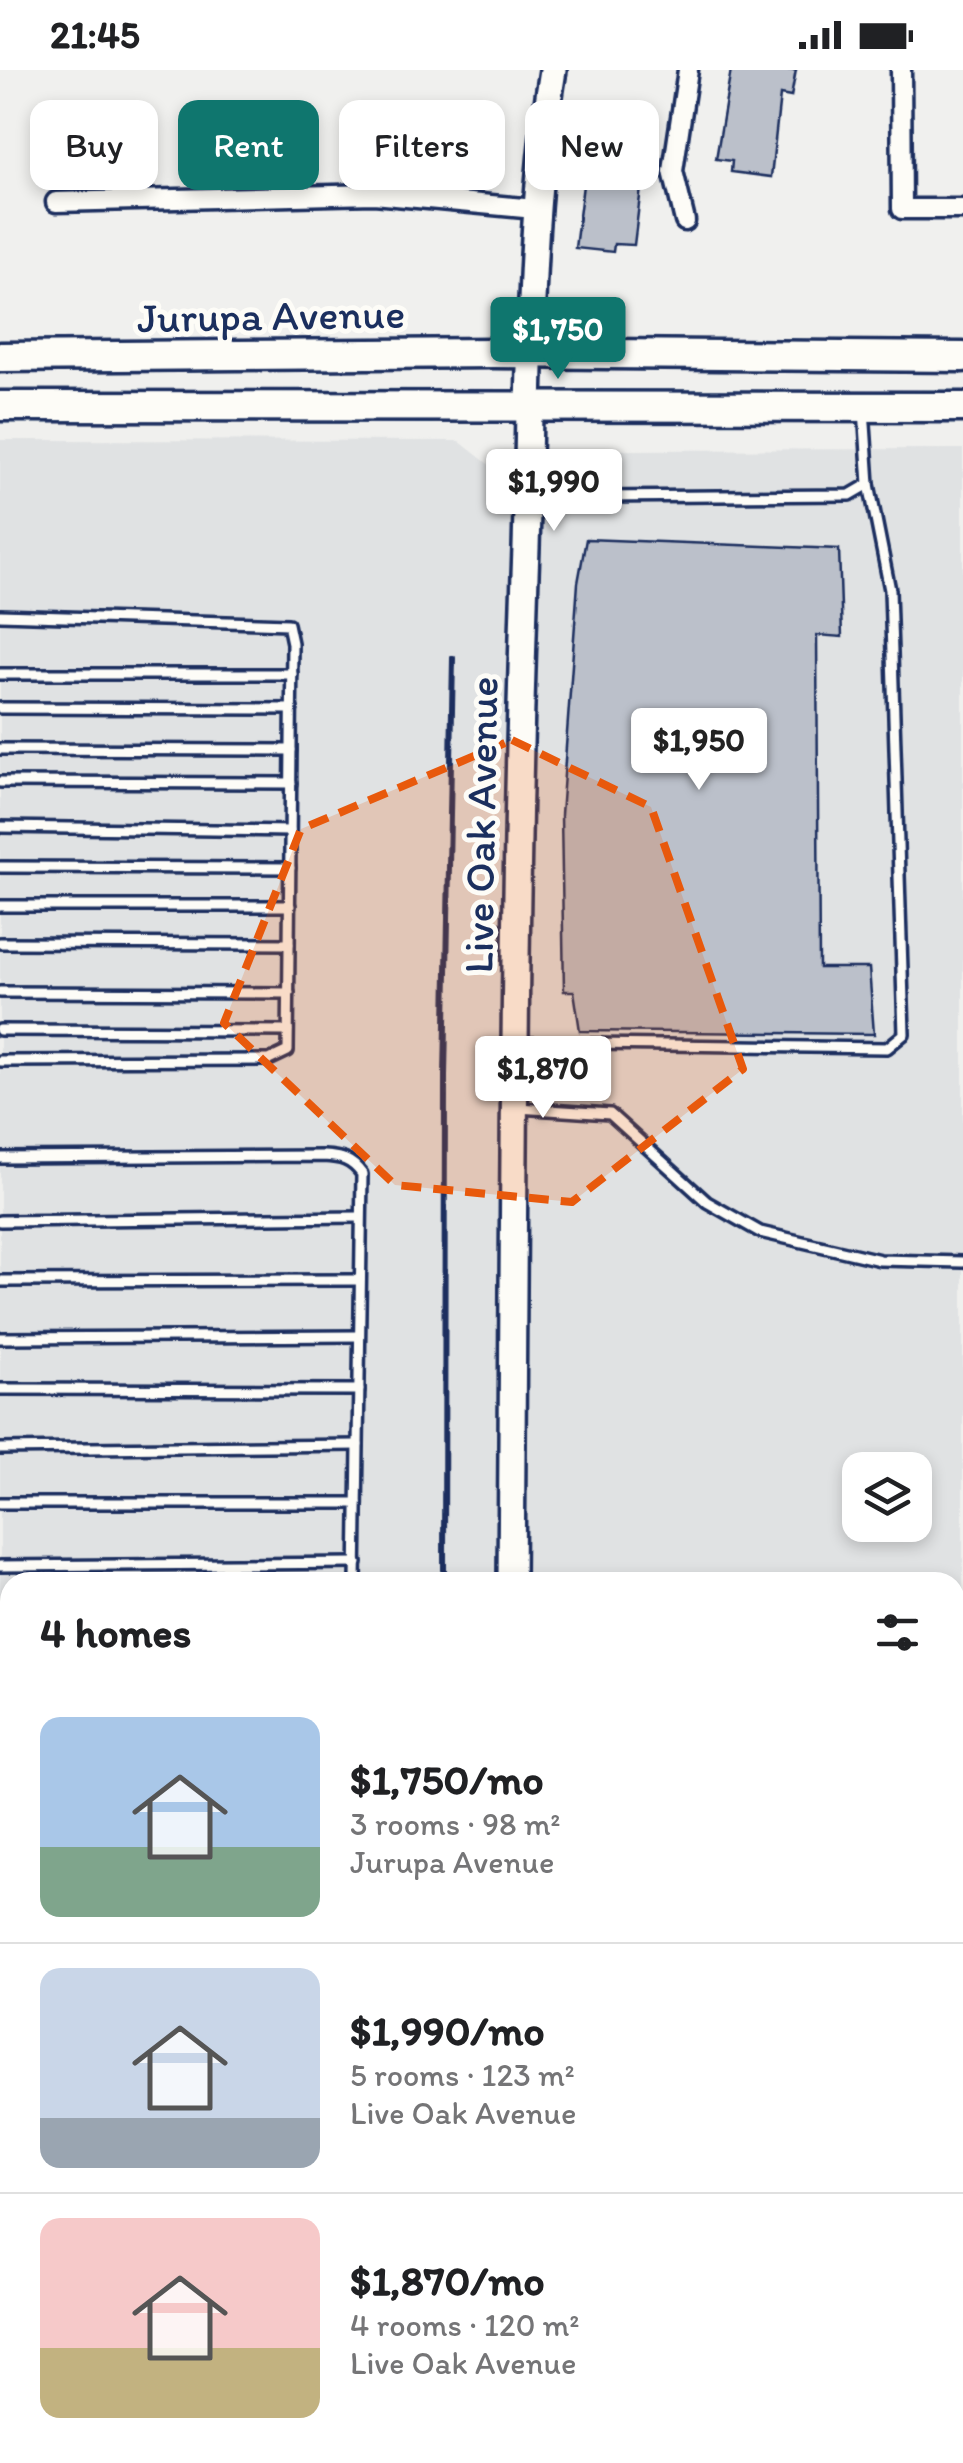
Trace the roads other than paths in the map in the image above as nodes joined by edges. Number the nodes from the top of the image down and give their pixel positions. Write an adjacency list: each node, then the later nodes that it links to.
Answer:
1 (553, 70): 5 (street, Live Oak Avenue)
2 (688, 70): 7 (street)
3 (901, 70): 6 (street)
4 (56, 202): 5 (street)
5 (535, 210): 8 (street, Live Oak Avenue)
6 (963, 210)
7 (685, 220)
8 (530, 356): 9 (main road, Jurupa Avenue); 10 (main road, Jurupa Avenue); 14 (street, Live Oak Avenue)
9 (963, 356)
10 (0, 358)
11 (0, 406): 14 (main road)
12 (864, 406): 13 (main road); 14 (main road); 15 (lane)
13 (963, 407)
14 (531, 408): 38 (street, Live Oak Avenue)
15 (869, 484): 16 (lane); 38 (lane)
16 (602, 497)
17 (2, 617): 19 (lane)
18 (0, 674): 19 (lane)
19 (292, 674): 21 (lane)
20 (0, 708): 21 (lane)
21 (292, 708): 23 (lane)
22 (0, 749): 23 (lane)
23 (291, 750): 25 (lane)
24 (0, 782): 25 (lane)
25 (291, 783): 27 (lane)
26 (0, 828): 27 (lane)
27 (290, 831): 29 (lane)
28 (0, 867): 29 (lane)
29 (290, 868): 31 (lane)
30 (0, 906): 31 (lane)
31 (290, 906): 33 (lane)
32 (0, 943): 33 (lane)
33 (290, 944): 35 (lane)
34 (0, 992): 35 (lane)
35 (289, 992): 37 (lane)
36 (0, 1030): 37 (lane)
37 (288, 1030): 39 (lane)
38 (518, 1043): 40 (street, Live Oak Avenue)
39 (0, 1061)
40 (515, 1108): 44 (lane); 58 (street, Live Oak Avenue)
41 (0, 1158): 42 (lane)
42 (360, 1217): 43 (lane); 45 (lane)
43 (0, 1220)
44 (963, 1262)
45 (360, 1280): 46 (lane); 47 (lane)
46 (0, 1281)
47 (359, 1336): 48 (lane); 50 (lane)
48 (0, 1338)
49 (0, 1389): 50 (lane)
50 (358, 1390): 51 (lane)
51 (358, 1444): 52 (lane); 53 (lane)
52 (0, 1449)
53 (358, 1503): 54 (lane); 55 (lane)
54 (0, 1504)
55 (356, 1563): 56 (lane); 57 (lane)
56 (0, 1566)
57 (356, 1572)
58 (511, 1572)

